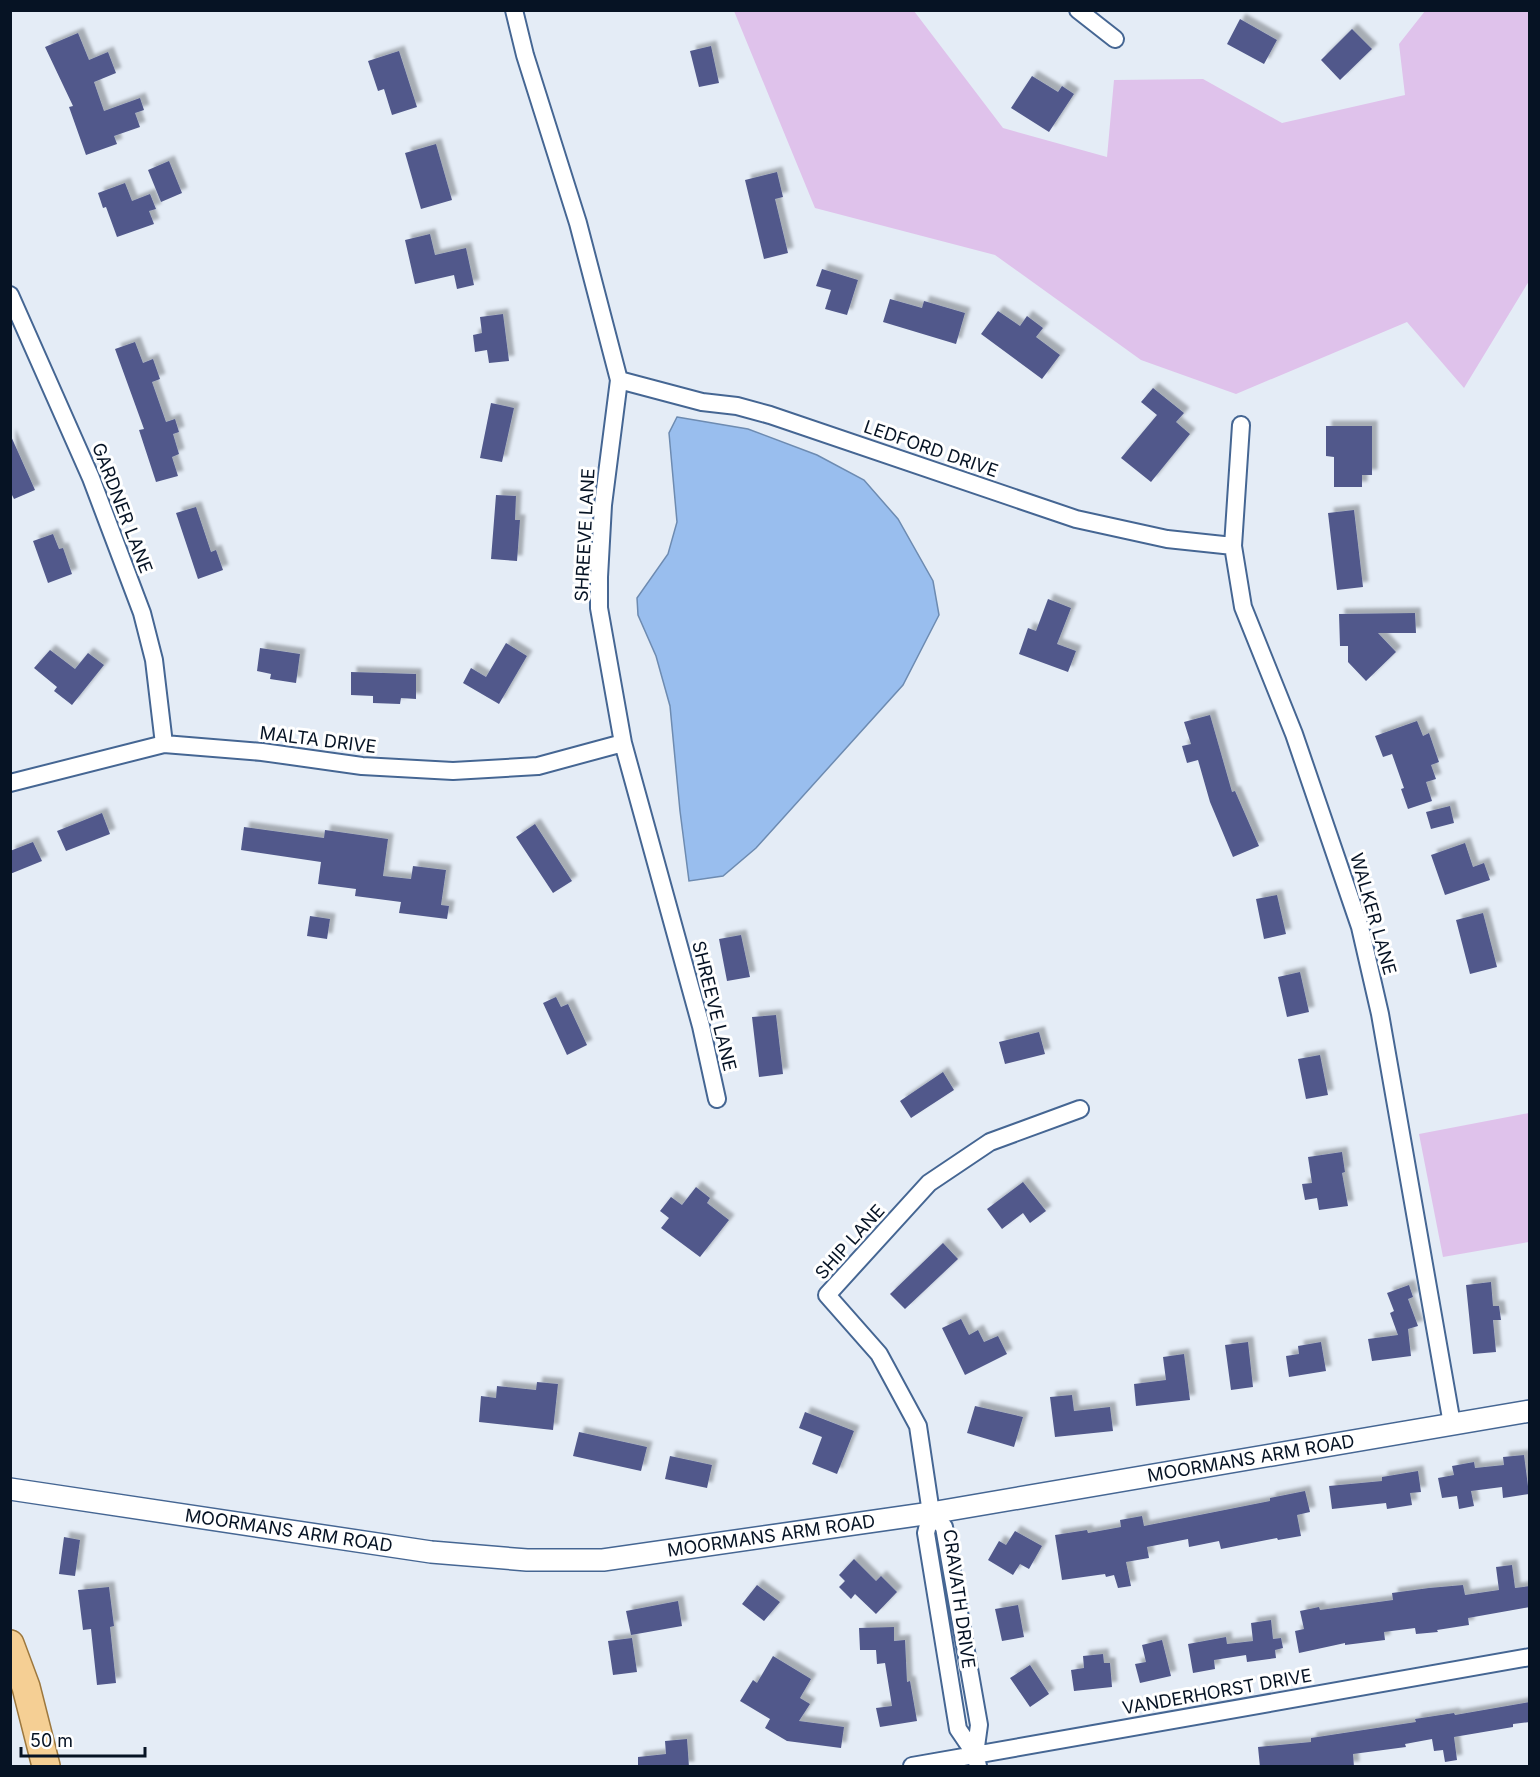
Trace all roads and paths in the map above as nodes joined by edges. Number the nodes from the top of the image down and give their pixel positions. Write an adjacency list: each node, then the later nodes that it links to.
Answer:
1 (514, 10): 5 (street, SHREEVE LANE)
2 (1078, 10): 3 (street)
3 (1115, 39)
4 (10, 296): 9 (street, GARDNER LANE)
5 (619, 380): 7 (street, LEDFORD DRIVE); 8 (street, SHREEVE LANE)
6 (1241, 425): 7 (street, WALKER LANE)
7 (1233, 546): 14 (street, WALKER LANE)
8 (623, 743): 9 (street, MALTA DRIVE); 11 (street, SHREEVE LANE)
9 (164, 744): 10 (street, MALTA DRIVE)
10 (10, 783)
11 (717, 1099)
12 (1080, 1108): 16 (street, SHIP LANE)
13 (1530, 1411): 14 (street, MOORMANS ARM ROAD)
14 (1452, 1424): 16 (street, MOORMANS ARM ROAD)
15 (10, 1490): 16 (street, MOORMANS ARM ROAD)
16 (931, 1513): 19 (street, CRAVATH DRIVE)
17 (10, 1644): 20 (main road)
18 (1530, 1657): 19 (street, VANDERHORST DRIVE)
19 (976, 1760): 21 (street, VANDERHORST DRIVE)
20 (46, 1767)
21 (912, 1767)

